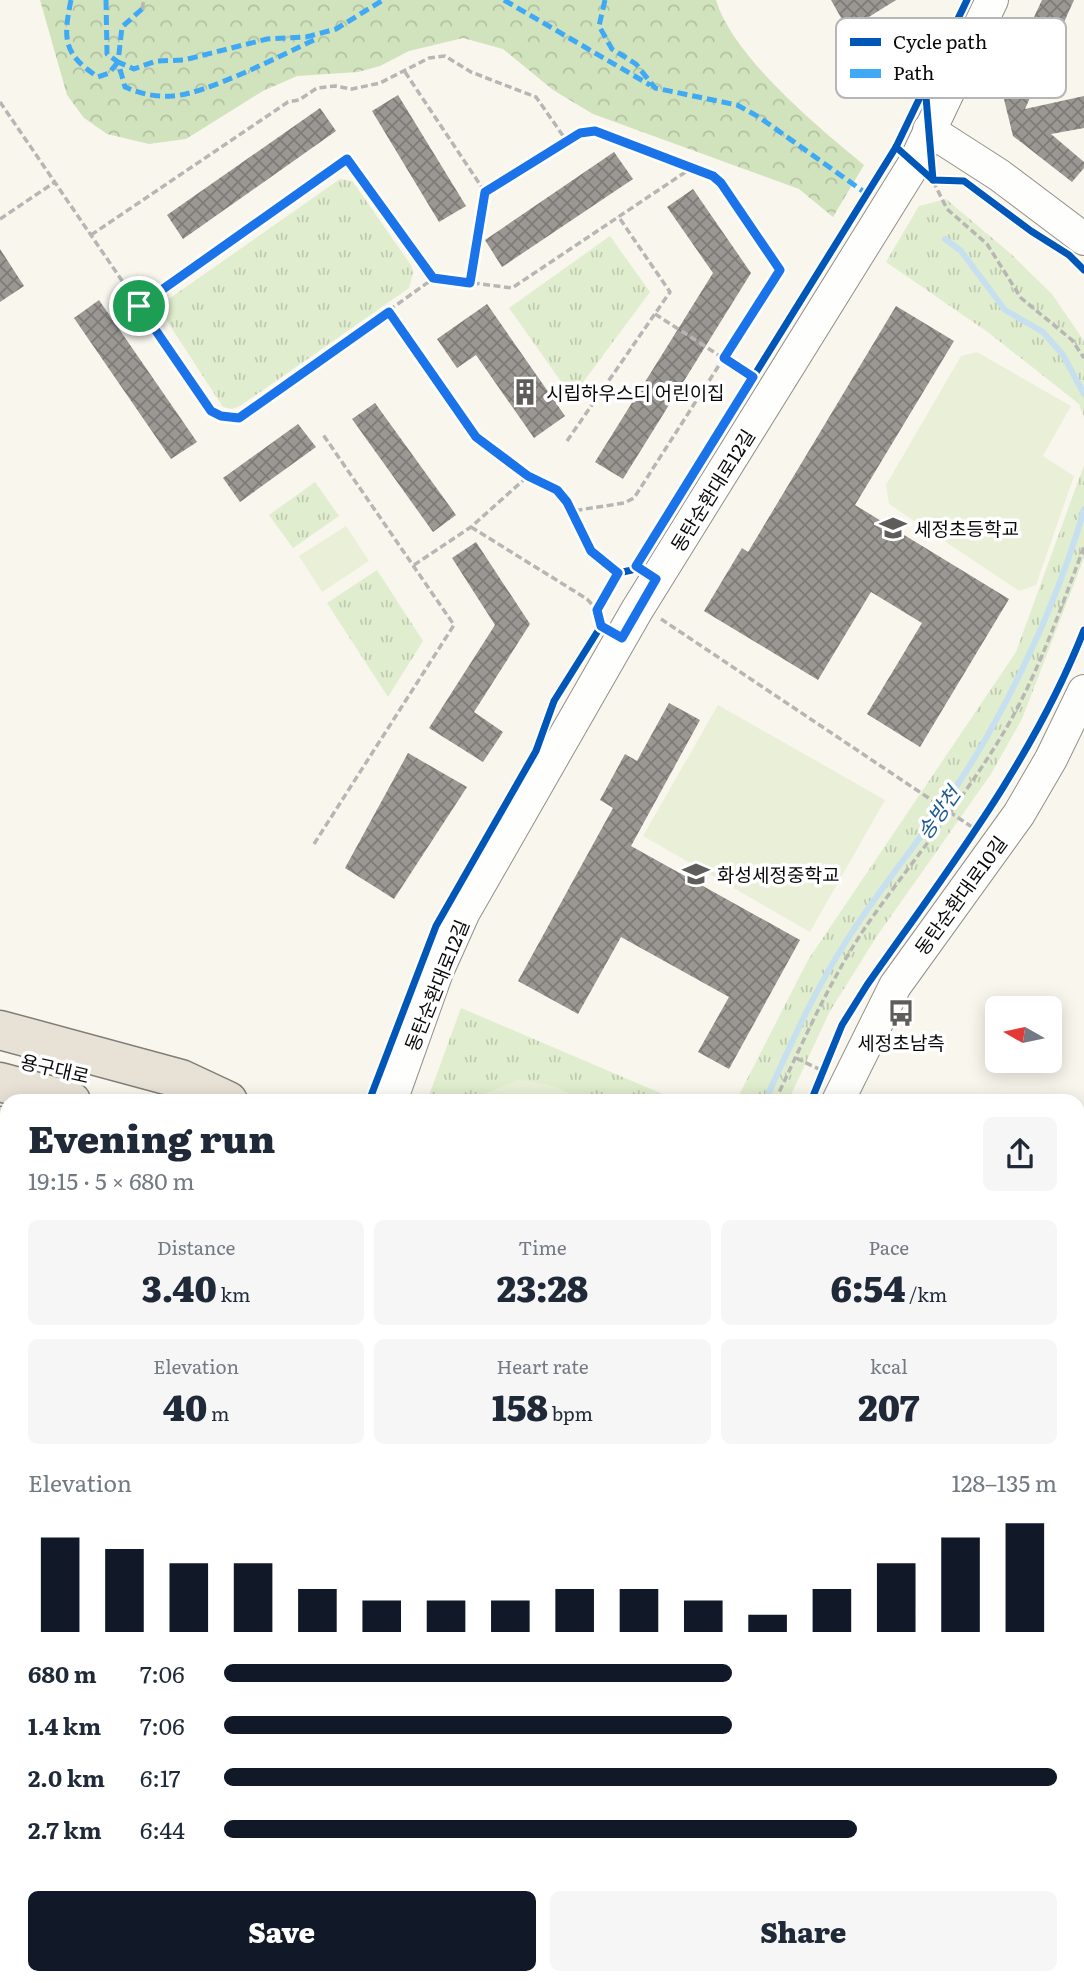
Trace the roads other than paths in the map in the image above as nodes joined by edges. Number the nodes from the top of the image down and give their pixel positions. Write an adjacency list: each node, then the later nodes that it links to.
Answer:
1 (992, 0): 2 (street, 동탄순환대로12길)
2 (985, 18)
3 (954, 98): 4 (street, 동탄순환대로12길)
4 (939, 137): 5 (street); 14 (street, 동탄순환대로12길)
5 (1084, 239)
6 (1084, 691): 10 (street, 동탄순환대로10길)
7 (0, 1031): 13 (highway)
8 (0, 1055): 12 (highway, 용구대로)
9 (0, 1082): 11 (highway, 용구대로)
10 (829, 1091)
11 (45, 1094)
12 (163, 1094)
13 (213, 1094)
14 (393, 1094)

